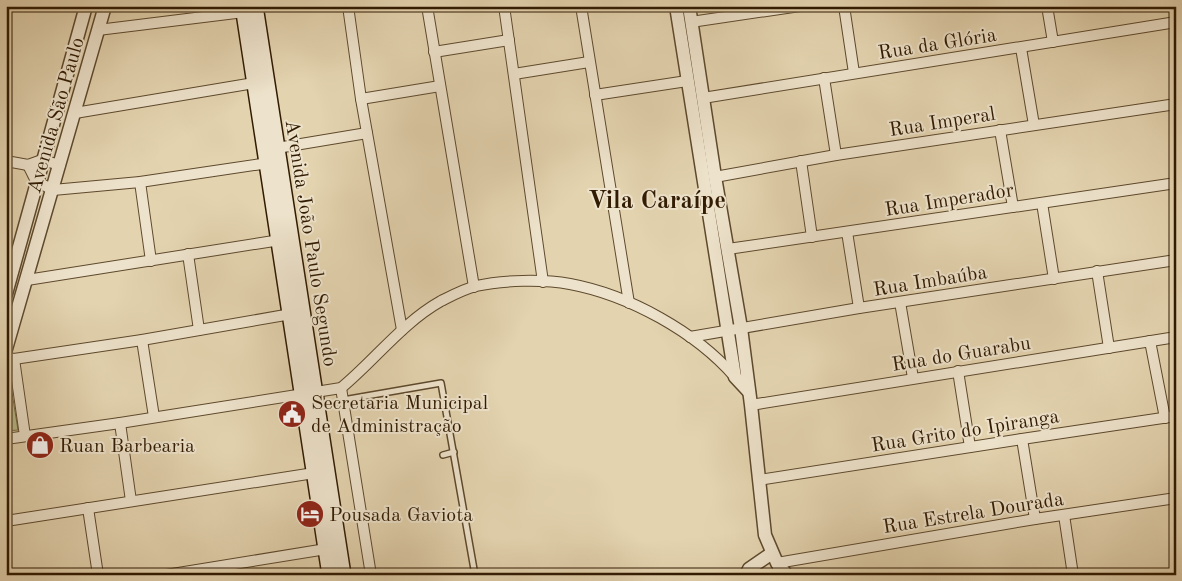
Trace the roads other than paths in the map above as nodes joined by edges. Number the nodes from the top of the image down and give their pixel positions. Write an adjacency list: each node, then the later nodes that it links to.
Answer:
1 (86, 6): 37 (street, Avenida São Paulo)
2 (105, 6): 15 (street, Avenida São Paulo)
3 (348, 6): 29 (street)
4 (427, 6): 19 (street)
5 (504, 6): 16 (street)
6 (581, 6): 20 (street)
7 (676, 6): 24 (street)
8 (689, 6): 13 (street)
9 (800, 6): 13 (street)
10 (844, 6): 21 (street)
11 (1048, 6): 17 (street)
12 (247, 8): 15 (street); 25 (main road, Avenida João Paulo Segundo); 35 (main road, Avenida João Paulo Segundo)
13 (691, 22): 28 (street)
14 (1176, 22): 17 (street, Rua da Glória)
15 (98, 30): 31 (street, Avenida São Paulo)
16 (509, 40): 19 (street); 22 (street)
17 (1053, 42): 18 (street, Rua da Glória)
18 (1021, 48): 21 (street, Rua da Glória); 32 (street)
19 (434, 52): 26 (street)
20 (589, 62): 22 (street); 27 (street)
21 (854, 73): 23 (street, Rua da Glória)
22 (514, 74): 60 (street)
23 (824, 78): 28 (street, Rua da Glória); 36 (street)
24 (687, 80): 27 (street); 70 (street)
25 (254, 83): 31 (street); 40 (main road, Avenida João Paulo Segundo)
26 (440, 86): 29 (street); 61 (street)
27 (595, 96): 64 (street)
28 (703, 98): 43 (street)
29 (361, 99): 34 (street)
30 (1176, 104): 32 (street, Rua Imperal)
31 (75, 113): 41 (street, Avenida São Paulo)
32 (1034, 125): 33 (street, Rua Imperal)
33 (1000, 130): 36 (street, Rua Imperal); 49 (street)
34 (367, 133): 35 (street); 69 (street)
35 (277, 148): 82 (main road, Avenida João Paulo Segundo)
36 (836, 155): 39 (street, Rua Imperal)
37 (42, 160): 41 (street); 42 (street); 44 (street, Avenida São Paulo)
38 (6, 161): 42 (street)
39 (801, 161): 43 (street, Rua Imperal); 51 (street)
40 (268, 163): 45 (street); 52 (main road, Avenida João Paulo Segundo)
41 (60, 164): 47 (street, Avenida São Paulo)
42 (28, 165): 44 (street)
43 (715, 177): 53 (street)
44 (36, 181): 47 (street); 62 (street, Avenida São Paulo)
45 (140, 182): 47 (street); 56 (street)
46 (1176, 183): 48 (street, Rua Imperador)
47 (53, 190): 59 (street, Avenida São Paulo)
48 (1042, 203): 49 (street, Rua Imperador); 58 (street)
49 (1013, 207): 50 (street, Rua Imperador)
50 (847, 232): 51 (street, Rua Imperador); 65 (street)
51 (812, 237): 53 (street, Rua Imperador)
52 (280, 240): 54 (street); 66 (main road, Avenida João Paulo Segundo)
53 (728, 249): 67 (street)
54 (188, 254): 56 (street); 68 (street)
55 (1176, 260): 57 (street, Rua Imbaúba)
56 (151, 261): 59 (street)
57 (1097, 271): 58 (street, Rua Imbaúba); 75 (street)
58 (1054, 279): 63 (street, Rua Imbaúba)
59 (27, 280): 76 (street, Avenida São Paulo)
60 (543, 282): 61 (street); 64 (street)
61 (474, 286): 69 (street)
62 (6, 294)
63 (900, 302): 65 (street, Rua Imbaúba); 79 (street)
64 (629, 303): 71 (street)
65 (859, 308): 67 (street, Rua Imbaúba)
66 (291, 314): 68 (street); 82 (main road, Avenida João Paulo Segundo)
67 (741, 328): 70 (street, Rua Imbaúba); 81 (street)
68 (199, 330): 73 (street)
69 (402, 330): 80 (street)
70 (728, 330): 71 (street, Rua Imbaúba); 78 (street)
71 (690, 337): 78 (street)
72 (1176, 338): 74 (street, Rua do Guarabu)
73 (142, 340): 76 (street); 86 (street)
74 (1150, 342): 75 (street, Rua do Guarabu); 85 (street)
75 (1109, 348): 77 (street, Rua do Guarabu)
76 (9, 355): 88 (street)
77 (958, 371): 79 (street, Rua do Guarabu); 91 (street)
78 (735, 377): 81 (street)
79 (913, 378): 84 (street, Rua do Guarabu)
80 (341, 388): 82 (street); 83 (street)
81 (749, 392): 84 (street)
82 (309, 394): 86 (street); 94 (main road, Avenida João Paulo Segundo); 107 (main road, Avenida João Paulo Segundo)
83 (343, 400): 92 (lane); 108 (street)
84 (751, 405): 95 (street)
85 (1171, 417): 90 (street, Rua Grito do Ipiranga)
86 (154, 418): 87 (street)
87 (120, 423): 88 (street); 97 (street)
88 (25, 436): 89 (street)
89 (6, 439)
90 (1022, 439): 91 (street, Rua Grito do Ipiranga); 100 (street)
91 (970, 447): 95 (street, Rua Grito do Ipiranga)
92 (454, 452): 93 (lane); 109 (lane)
93 (443, 455)
94 (314, 473): 97 (street); 102 (main road, Avenida João Paulo Segundo)
95 (759, 480): 103 (street)
96 (1176, 498): 99 (street, Rua Estrela Dourada)
97 (131, 501): 98 (street)
98 (88, 508): 101 (street); 104 (street)
99 (1064, 515): 100 (street, Rua Estrela Dourada); 112 (street)
100 (1035, 519): 103 (street, Rua Estrela Dourada)
101 (6, 521)
102 (326, 548): 105 (street); 106 (main road, Avenida João Paulo Segundo)
103 (776, 564): 110 (street); 111 (street)
104 (98, 575)
105 (166, 575)
106 (330, 575)
107 (343, 575)
108 (371, 575)
109 (475, 575)
110 (746, 575)
111 (787, 575)
112 (1073, 575)

